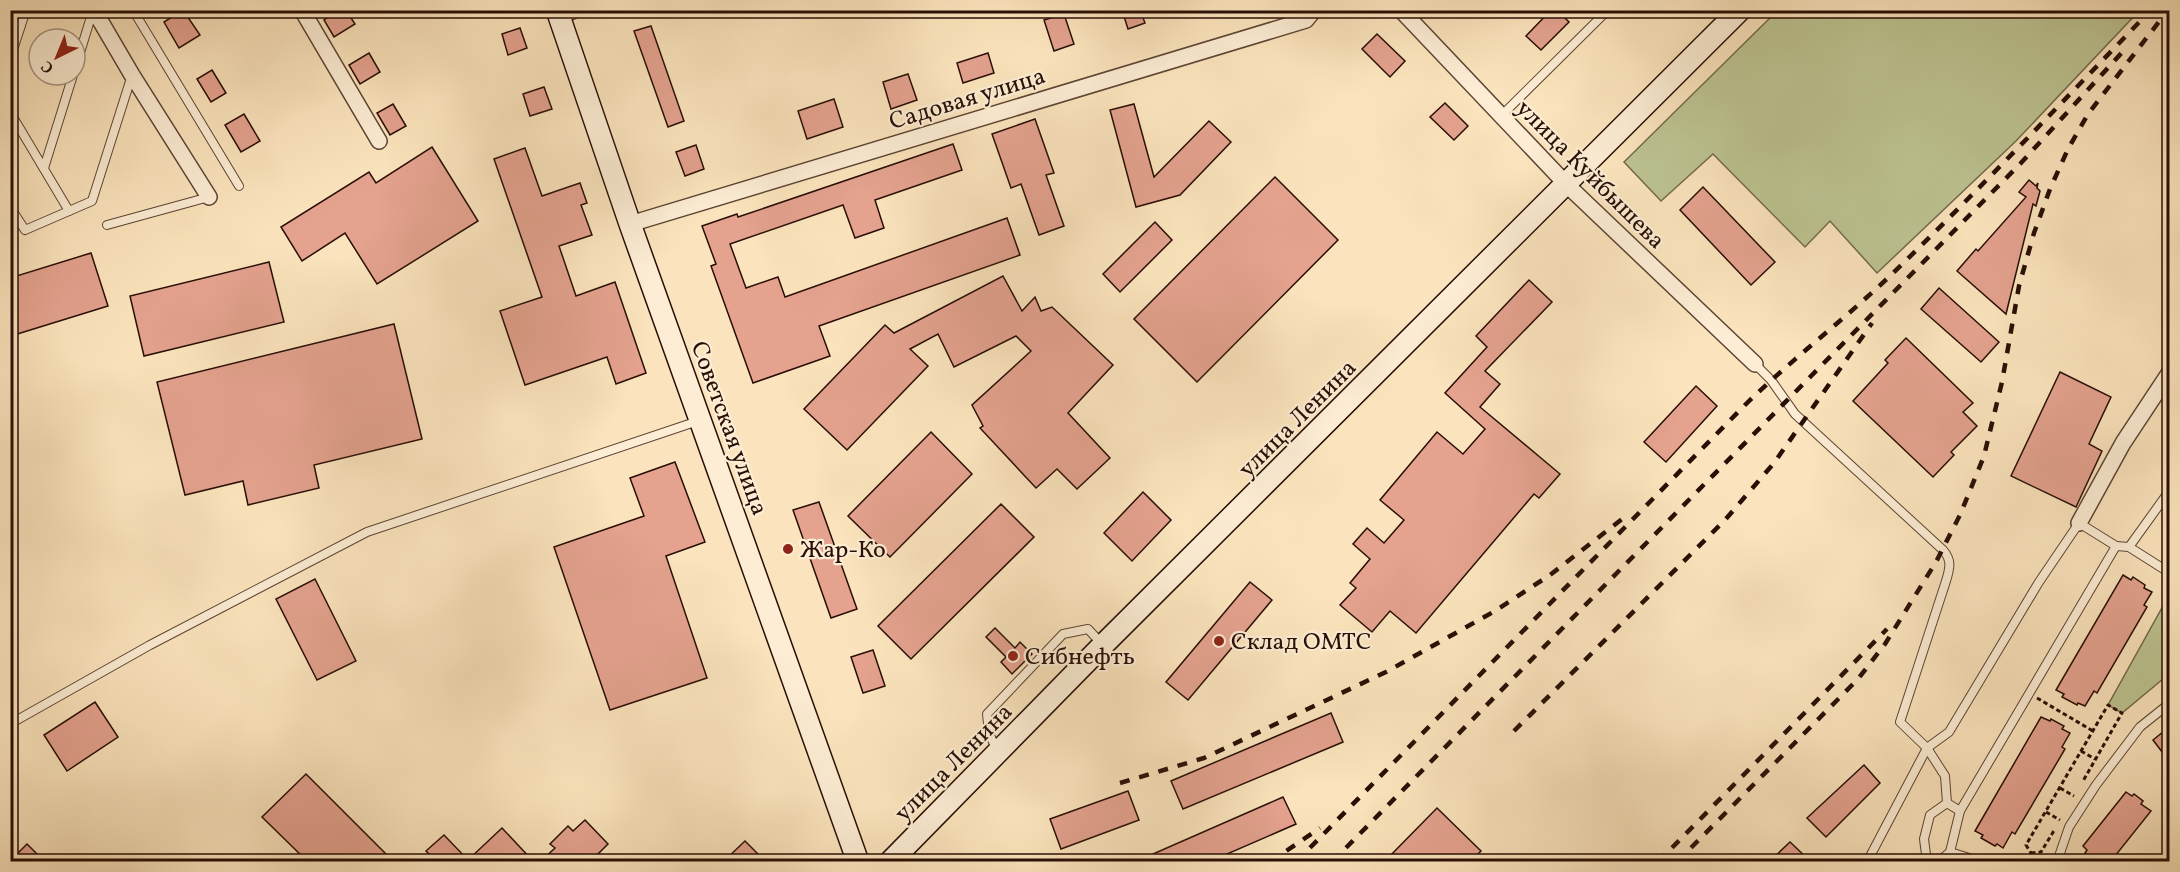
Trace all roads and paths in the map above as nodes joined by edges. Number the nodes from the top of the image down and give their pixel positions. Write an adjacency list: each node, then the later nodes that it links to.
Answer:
1 (26, 10): 11 (lane)
2 (94, 10): 10 (lane); 12 (street)
3 (133, 10): 19 (lane)
4 (302, 10): 16 (street)
5 (1314, 10): 24 (street, Садовая улица)
6 (1401, 10): 15 (street, улица Куйбышева)
7 (1608, 10): 15 (lane)
8 (1740, 10): 18 (street, улица Ленина)
9 (564, 13): 24 (street, Советская улица)
10 (87, 32)
11 (10, 59)
12 (132, 75): 20 (street); 22 (lane)
13 (69, 87): 17 (lane)
14 (10, 111): 17 (lane)
15 (1501, 116): 18 (street, улица Куйбышева)
16 (379, 141)
17 (44, 168): 22 (lane)
18 (1567, 185): 25 (street, улица Куйбышева); 33 (street, улица Ленина)
19 (239, 186)
20 (209, 197): 23 (lane)
21 (10, 207): 22 (lane)
22 (69, 211)
23 (107, 225)
24 (630, 225): 27 (street, Советская улица)
25 (1755, 364): 38 (lane)
26 (2169, 372): 29 (street)
27 (700, 420): 36 (lane); 53 (street, Советская улица)
28 (2169, 490): 31 (lane)
29 (2079, 523): 30 (lane); 38 (lane)
30 (2116, 546): 31 (lane); 34 (lane)
31 (2129, 547): 32 (lane)
32 (2169, 573)
33 (1103, 645): 40 (street, улица Ленина); 40 (lane)
34 (2030, 694): 37 (path); 46 (lane)
35 (2169, 703): 61 (lane)
36 (10, 724)
37 (2093, 730): 39 (path); 41 (path)
38 (1927, 748): 44 (lane); 55 (lane)
39 (2081, 751): 41 (path); 42 (path)
40 (998, 753): 54 (street, улица Ленина)
41 (2095, 759): 43 (path)
42 (2060, 787): 45 (path); 47 (path)
43 (2079, 787)
44 (1947, 803): 46 (lane); 56 (lane)
45 (2069, 804)
46 (1960, 812): 50 (lane)
47 (2045, 812): 49 (path); 52 (path)
48 (2065, 812): 49 (path)
49 (2060, 820): 52 (path)
50 (1950, 852): 57 (lane); 58 (lane)
51 (1985, 853): 59 (path)
52 (2031, 853): 60 (path)
53 (858, 861)
54 (890, 861)
55 (1867, 861)
56 (1927, 861)
57 (1938, 861)
58 (1982, 861)
59 (2013, 861)
60 (2027, 861)
61 (2057, 861)

